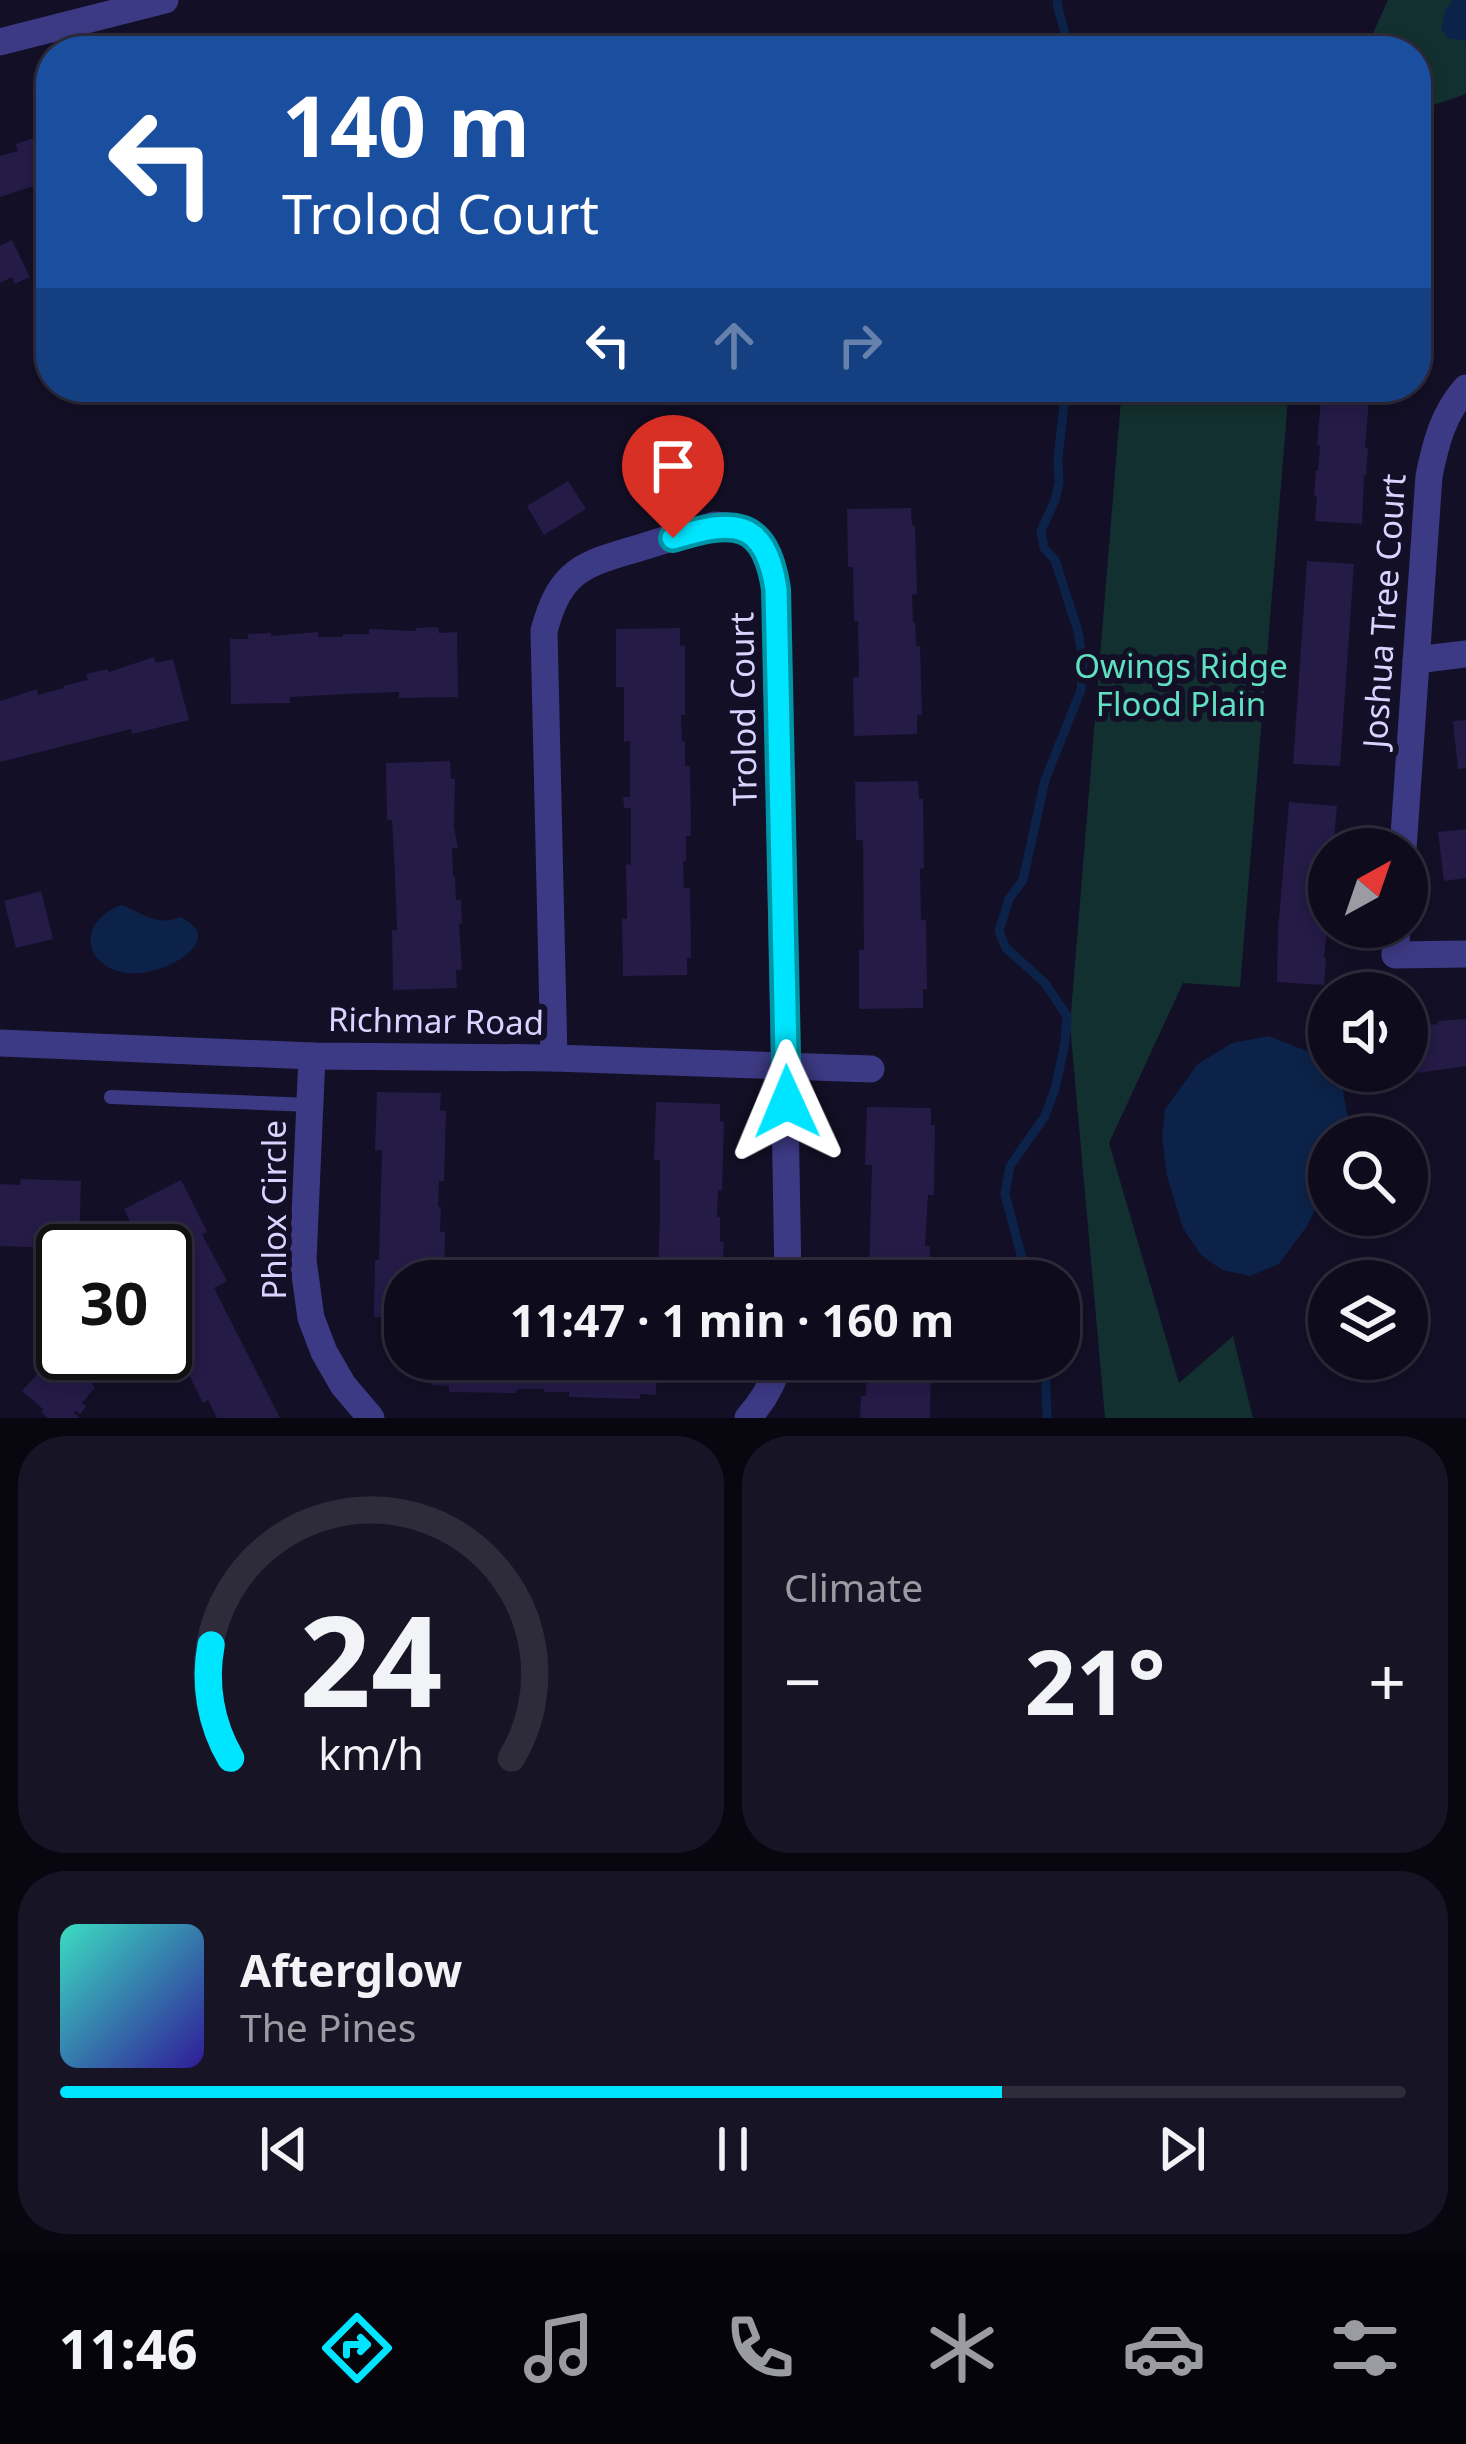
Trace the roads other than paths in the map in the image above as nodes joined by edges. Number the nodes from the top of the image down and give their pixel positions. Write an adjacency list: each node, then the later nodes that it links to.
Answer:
1 (165, 0): 2 (street)
2 (80, 10): 3 (street)
3 (0, 42)
4 (1466, 388): 6 (street, Joshua Tree Court)
5 (1466, 655): 6 (street)
6 (1416, 660): 7 (street, Joshua Tree Court)
7 (1404, 828)
8 (1396, 948): 9 (street)
9 (1466, 954)
10 (0, 1043): 11 (street, Richmar Road)
11 (312, 1056): 12 (street, Richmar Road); 16 (street, Phlox Circle)
12 (554, 1058): 13 (street, Richmar Road); 13 (street, Trolod Court)
13 (786, 1066): 14 (street, Richmar Road); 17 (street)
14 (871, 1069)
15 (111, 1097): 16 (lane)
16 (310, 1105): 19 (street, Phlox Circle)
17 (788, 1260)
18 (772, 1380): 20 (street)
19 (371, 1418)
20 (748, 1418)

